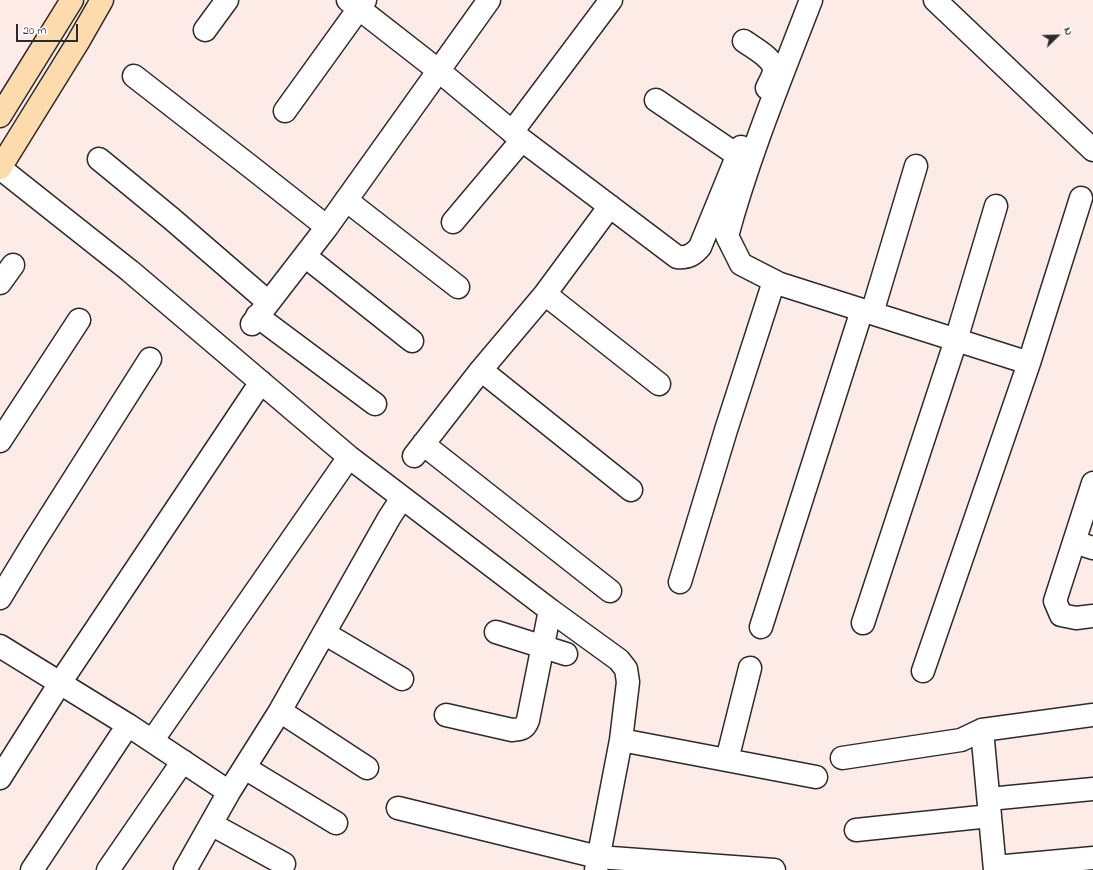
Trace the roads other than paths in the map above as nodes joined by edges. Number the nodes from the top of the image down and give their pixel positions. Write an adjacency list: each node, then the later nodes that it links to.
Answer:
1 (72, 0): 16 (main road)
2 (102, 0): 22 (main road)
3 (227, 0): 9 (street)
4 (489, 0): 11 (street)
5 (611, 0): 17 (street)
6 (811, 0): 13 (street)
7 (935, 0): 18 (street)
8 (357, 3): 11 (street); 15 (street)
9 (205, 30)
10 (744, 41): 13 (street)
11 (439, 71): 17 (street); 24 (street)
12 (134, 76): 28 (street)
13 (774, 82): 19 (street); 31 (street)
14 (656, 100): 19 (street)
15 (285, 111)
16 (0, 116)
17 (517, 136): 25 (street); 27 (street)
18 (1093, 150)
19 (737, 155): 25 (street)
20 (98, 159): 36 (street)
21 (916, 166): 35 (street)
22 (0, 168): 43 (street)
23 (1081, 198): 41 (street)
24 (346, 200): 28 (street); 33 (street)
25 (610, 206): 34 (street)
26 (996, 206): 38 (street)
27 (453, 222)
28 (326, 227): 29 (street)
29 (305, 256): 36 (street); 39 (street)
30 (13, 265): 32 (street)
31 (774, 281): 35 (street); 52 (street)
32 (0, 283)
33 (458, 287)
34 (545, 294): 42 (street); 44 (street)
35 (867, 312): 38 (street); 58 (street)
36 (259, 314): 45 (street)
37 (79, 320): 46 (street)
38 (956, 340): 41 (street); 57 (street)
39 (412, 341)
40 (150, 359): 54 (street)
41 (1029, 363): 65 (street)
42 (482, 370): 49 (street); 53 (street)
43 (261, 382): 47 (street); 67 (street)
44 (659, 384)
45 (375, 404)
46 (0, 441)
47 (349, 457): 50 (street); 74 (street)
48 (1093, 483): 51 (street)
49 (631, 490)
50 (402, 498): 55 (street); 60 (street)
51 (1084, 545): 56 (street)
52 (680, 582)
53 (610, 591)
54 (0, 598)
55 (550, 610): 62 (street); 73 (street)
56 (1093, 616)
57 (863, 623)
58 (761, 627)
59 (496, 632): 62 (street)
60 (324, 633): 66 (street); 68 (street)
61 (0, 646): 67 (street)
62 (542, 648): 63 (street); 69 (street)
63 (566, 654)
64 (750, 668): 76 (street)
65 (923, 671)
66 (402, 679)
67 (60, 683): 71 (street); 81 (street)
68 (280, 711): 78 (street); 79 (street)
69 (446, 715)
70 (1093, 715): 72 (street)
71 (128, 725): 74 (street); 93 (street)
72 (982, 730): 75 (street); 85 (street)
73 (621, 740): 76 (street); 90 (street)
74 (152, 741): 77 (street)
75 (842, 758)
76 (727, 760): 80 (street)
77 (183, 761): 83 (street); 94 (street)
78 (245, 768): 83 (street); 86 (street)
79 (367, 768)
80 (816, 777)
81 (0, 778)
82 (1093, 789): 85 (street)
83 (229, 792): 87 (street)
84 (398, 808): 90 (street)
85 (989, 808): 88 (street); 92 (street)
86 (336, 823)
87 (211, 824): 91 (street); 95 (street)
88 (856, 830)
89 (1093, 858): 92 (street)
90 (597, 863): 96 (street)
91 (284, 864)
92 (995, 869)
93 (32, 870)
94 (108, 870)
95 (185, 870)
96 (774, 870)

